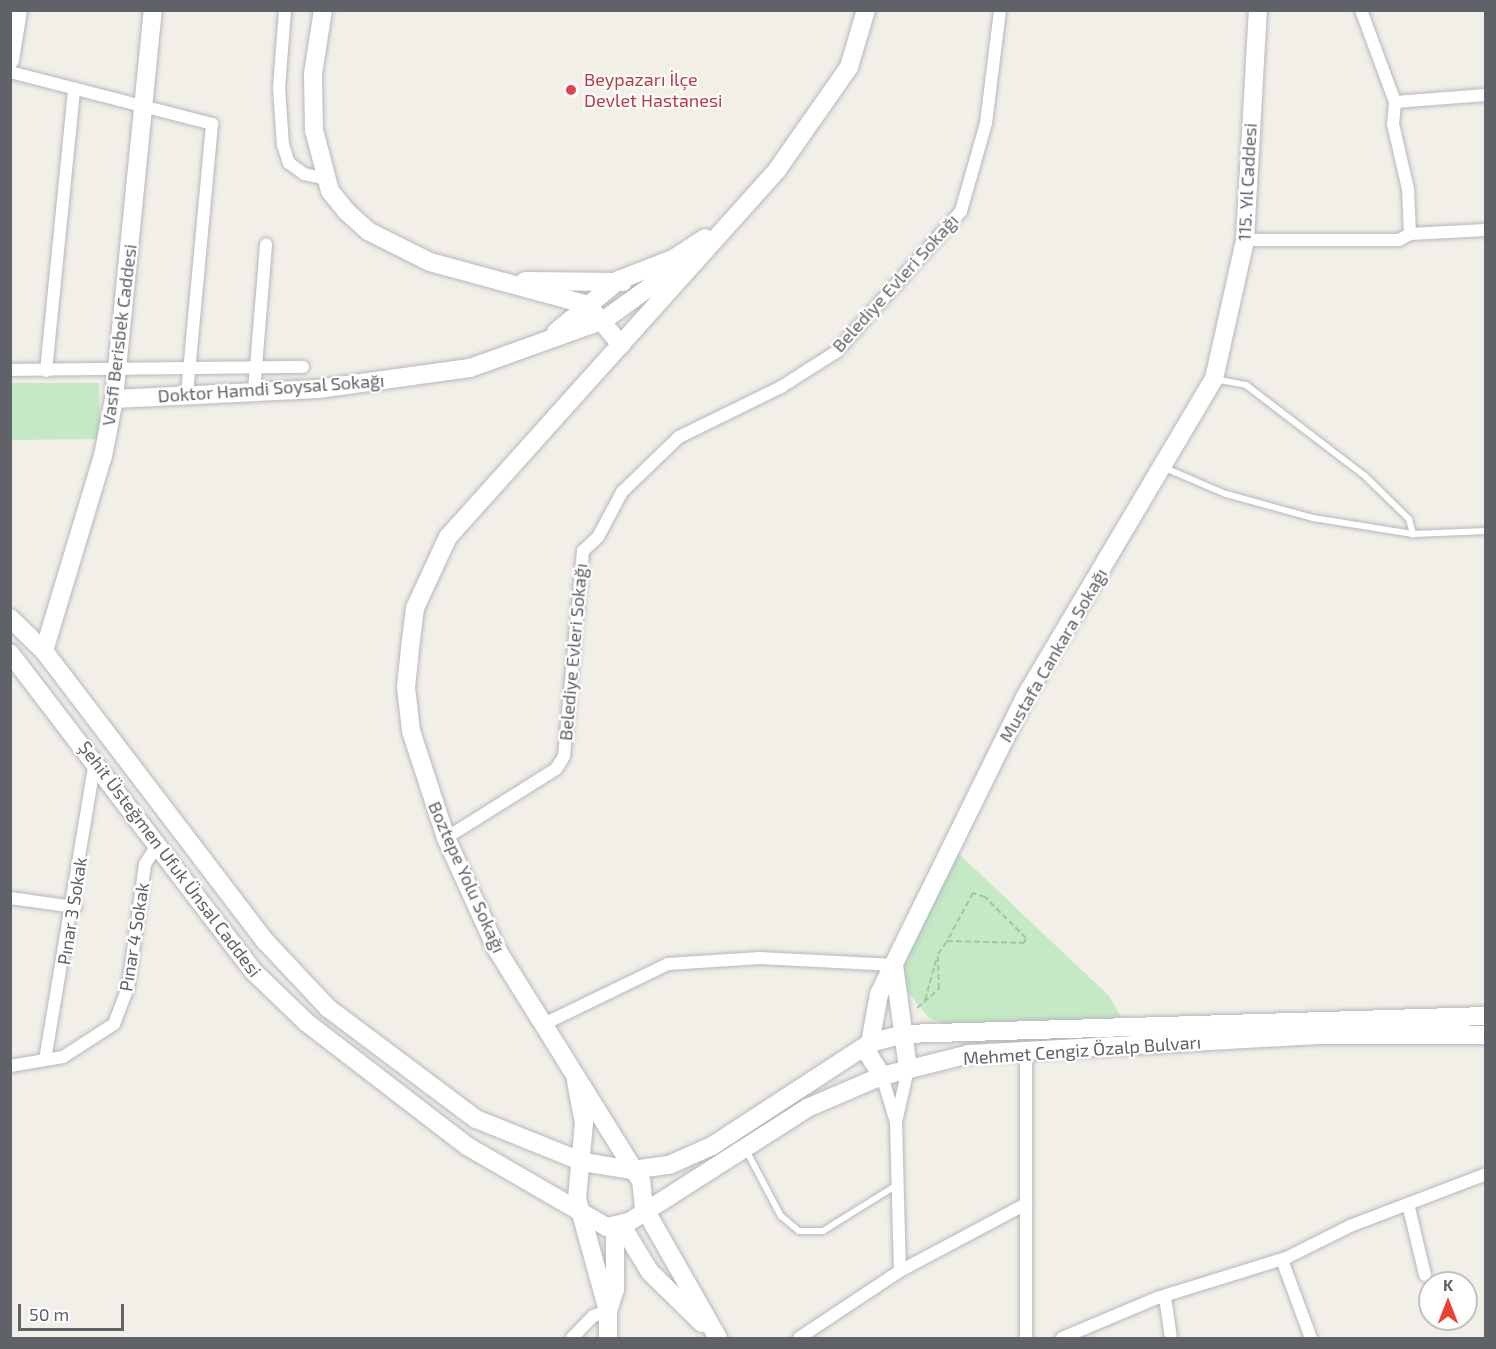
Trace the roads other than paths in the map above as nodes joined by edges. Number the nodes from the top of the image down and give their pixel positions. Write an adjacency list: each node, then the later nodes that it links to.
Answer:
1 (18, 10): 9 (street)
2 (153, 10): 14 (street, Vasfi Berisbek Caddesi)
3 (285, 10): 15 (street)
4 (323, 10): 15 (street)
5 (866, 10): 16 (street)
6 (1000, 10): 47 (street, Belediye Evleri Sokağı)
7 (1258, 10): 19 (street, 115. Yıl Caddesi)
8 (1360, 10): 13 (street)
9 (10, 60)
10 (10, 72): 11 (street)
11 (74, 88): 14 (street); 34 (street)
12 (1485, 95): 13 (street)
13 (1395, 102): 18 (street)
14 (145, 104): 33 (street); 35 (street, Vasfi Berisbek Caddesi)
15 (325, 179): 23 (street)
16 (728, 225): 21 (street); 22 (street)
17 (1485, 230): 18 (street)
18 (1410, 234): 19 (street)
19 (1245, 240): 29 (street, 115. Yıl Caddesi)
20 (266, 244): 31 (street)
21 (702, 249): 24 (street, Doktor Hamdi Soysal Sokağı); 27 (street)
22 (619, 280): 23 (street); 24 (street); 25 (street)
23 (506, 282): 25 (street)
24 (638, 296): 26 (street, Doktor Hamdi Soysal Sokağı); 27 (street)
25 (588, 305): 26 (street); 28 (street)
26 (604, 320): 27 (street); 28 (street, Doktor Hamdi Soysal Sokağı)
27 (621, 345): 47 (street, Boztepe Yolu Sokağı)
28 (532, 349): 37 (street, Doktor Hamdi Soysal Sokağı)
29 (1222, 351): 36 (street, Mustafa Cankara Sokağı)
30 (303, 367): 31 (street)
31 (257, 368): 33 (street); 37 (street)
32 (10, 370): 34 (street)
33 (189, 370): 35 (street); 38 (street)
34 (46, 371): 35 (street)
35 (115, 373): 39 (street, Vasfi Berisbek Caddesi)
36 (1214, 379): 40 (street, Mustafa Cankara Sokağı); 42 (lane)
37 (254, 391): 38 (street, Doktor Hamdi Soysal Sokağı)
38 (188, 394): 39 (street, Doktor Hamdi Soysal Sokağı)
39 (114, 399): 44 (street, Vasfi Berisbek Caddesi)
40 (1164, 468): 42 (lane); 51 (street, Mustafa Cankara Sokağı)
41 (1485, 531): 42 (lane)
42 (1413, 534)
43 (13, 625): 44 (street, Şehit Üsteğmen Ufuk Ünsal Caddesi)
44 (41, 648): 45 (street); 67 (street, Şehit Üsteğmen Ufuk Ünsal Caddesi)
45 (13, 657): 46 (street, Şehit Üsteğmen Ufuk Ünsal Caddesi)
46 (95, 761): 48 (street, Şehit Üsteğmen Ufuk Ünsal Caddesi); 50 (street, Pınar 3 Sokak)
47 (446, 838): 54 (street, Boztepe Yolu Sokağı)
48 (158, 844): 60 (street, Pınar 4 Sokak); 74 (street, Şehit Üsteğmen Ufuk Ünsal Caddesi)
49 (10, 898): 50 (street)
50 (75, 907): 60 (street, Pınar 3 Sokak)
51 (894, 965): 52 (street); 54 (street); 58 (street, Mustafa Cankara Sokağı)
52 (900, 995): 55 (street); 56 (street)
53 (1485, 1016): 55 (street, Mehmet Cengiz Özalp Bulvarı)
54 (544, 1024): 63 (street, Boztepe Yolu Sokağı)
55 (935, 1031): 56 (street, Mehmet Cengiz Özalp Bulvarı)
56 (904, 1034): 58 (street, Mehmet Cengiz Özalp Bulvarı); 62 (street)
57 (1485, 1035): 59 (street, Mehmet Cengiz Özalp Bulvarı)
58 (870, 1043): 64 (street, Mustafa Cankara Sokağı); 68 (street, Mehmet Cengiz Özalp Bulvarı)
59 (1026, 1052): 62 (street, Mehmet Cengiz Özalp Bulvarı); 71 (street)
60 (45, 1060): 61 (street, Pınar 4 Sokak)
61 (10, 1066)
62 (908, 1069): 64 (street, Mehmet Cengiz Özalp Bulvarı); 65 (street)
63 (575, 1070): 67 (street); 68 (street, Boztepe Yolu Sokağı)
64 (882, 1076): 65 (street); 66 (street, Mehmet Cengiz Özalp Bulvarı)
65 (896, 1122): 70 (street)
66 (744, 1147): 70 (lane); 73 (street, Mehmet Cengiz Özalp Bulvarı)
67 (583, 1162): 68 (street, Mehmet Cengiz Özalp Bulvarı); 74 (street)
68 (632, 1170): 73 (street)
69 (1485, 1174): 72 (street)
70 (899, 1184): 77 (street)
71 (1026, 1204): 77 (street); 85 (street)
72 (1408, 1204): 76 (street); 78 (street)
73 (644, 1208): 75 (street, Mehmet Cengiz Özalp Bulvarı); 83 (street)
74 (580, 1215): 75 (street); 80 (street)
75 (618, 1226): 80 (street); 83 (street)
76 (1282, 1260): 79 (street); 88 (street)
77 (900, 1271): 84 (street)
78 (1424, 1271)
79 (1165, 1297): 86 (street); 87 (street)
80 (608, 1311): 81 (street); 82 (street)
81 (572, 1338)
82 (608, 1338)
83 (718, 1338)
84 (799, 1338)
85 (1026, 1338)
86 (1062, 1338)
87 (1171, 1338)
88 (1311, 1338)

